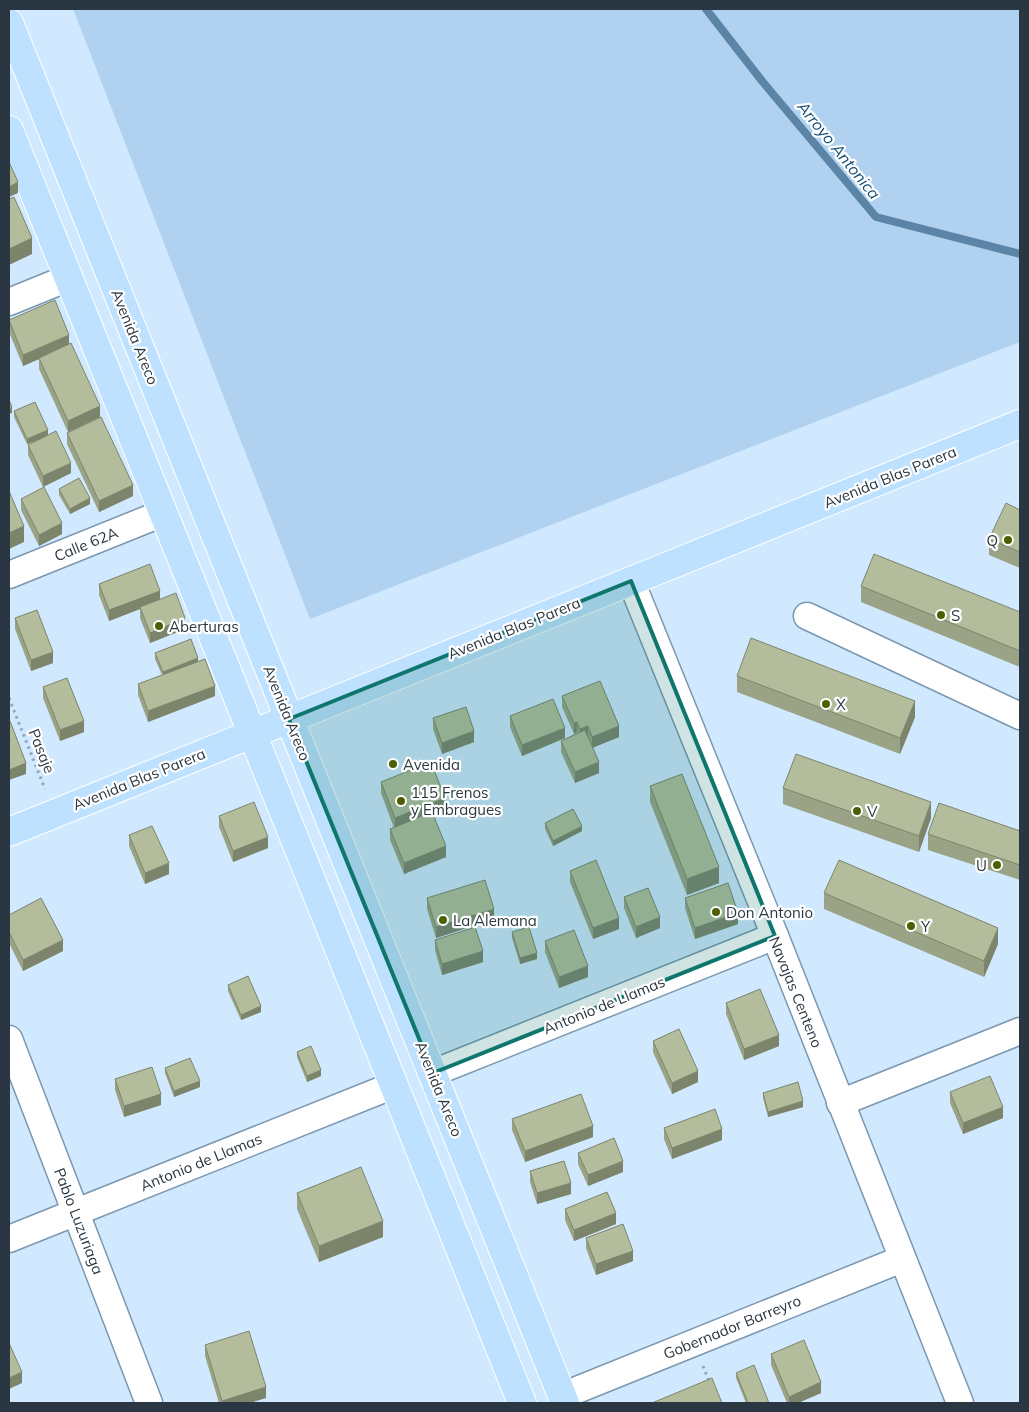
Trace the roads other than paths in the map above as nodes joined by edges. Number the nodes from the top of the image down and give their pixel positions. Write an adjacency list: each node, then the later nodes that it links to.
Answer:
1 (9, 23): 2 (main road, Avenida Areco)
2 (15, 57): 12 (main road, Avenida Areco)
3 (9, 130): 4 (main road)
4 (68, 278): 5 (street); 7 (main road)
5 (9, 302)
6 (1020, 424): 9 (main road, Avenida Blas Parera)
7 (163, 513): 8 (street, Calle 62A); 13 (main road)
8 (9, 575)
9 (631, 581): 12 (main road, Avenida Blas Parera); 15 (street, Navajas Centeno)
10 (807, 616): 11 (street)
11 (1020, 716)
12 (289, 719): 13 (main road, Avenida Blas Parera); 18 (main road, Avenida Areco)
13 (252, 734): 14 (main road, Avenida Blas Parera); 19 (main road)
14 (9, 832)
15 (774, 936): 18 (street, Antonio de Llamas); 20 (street, Navajas Centeno)
16 (1020, 1031): 20 (street)
17 (9, 1039): 21 (street, Pablo Luzuriaga)
18 (433, 1073): 24 (main road, Avenida Areco)
19 (394, 1086): 21 (street, Antonio de Llamas); 26 (main road)
20 (840, 1103): 23 (street, Navajas Centeno)
21 (76, 1212): 22 (street, Antonio de Llamas); 25 (street, Pablo Luzuriaga)
22 (9, 1239)
23 (902, 1259): 24 (street, Gobernador Barreyro); 27 (street, Navajas Centeno)
24 (563, 1400)
25 (149, 1403)
26 (522, 1403)
27 (960, 1403)

